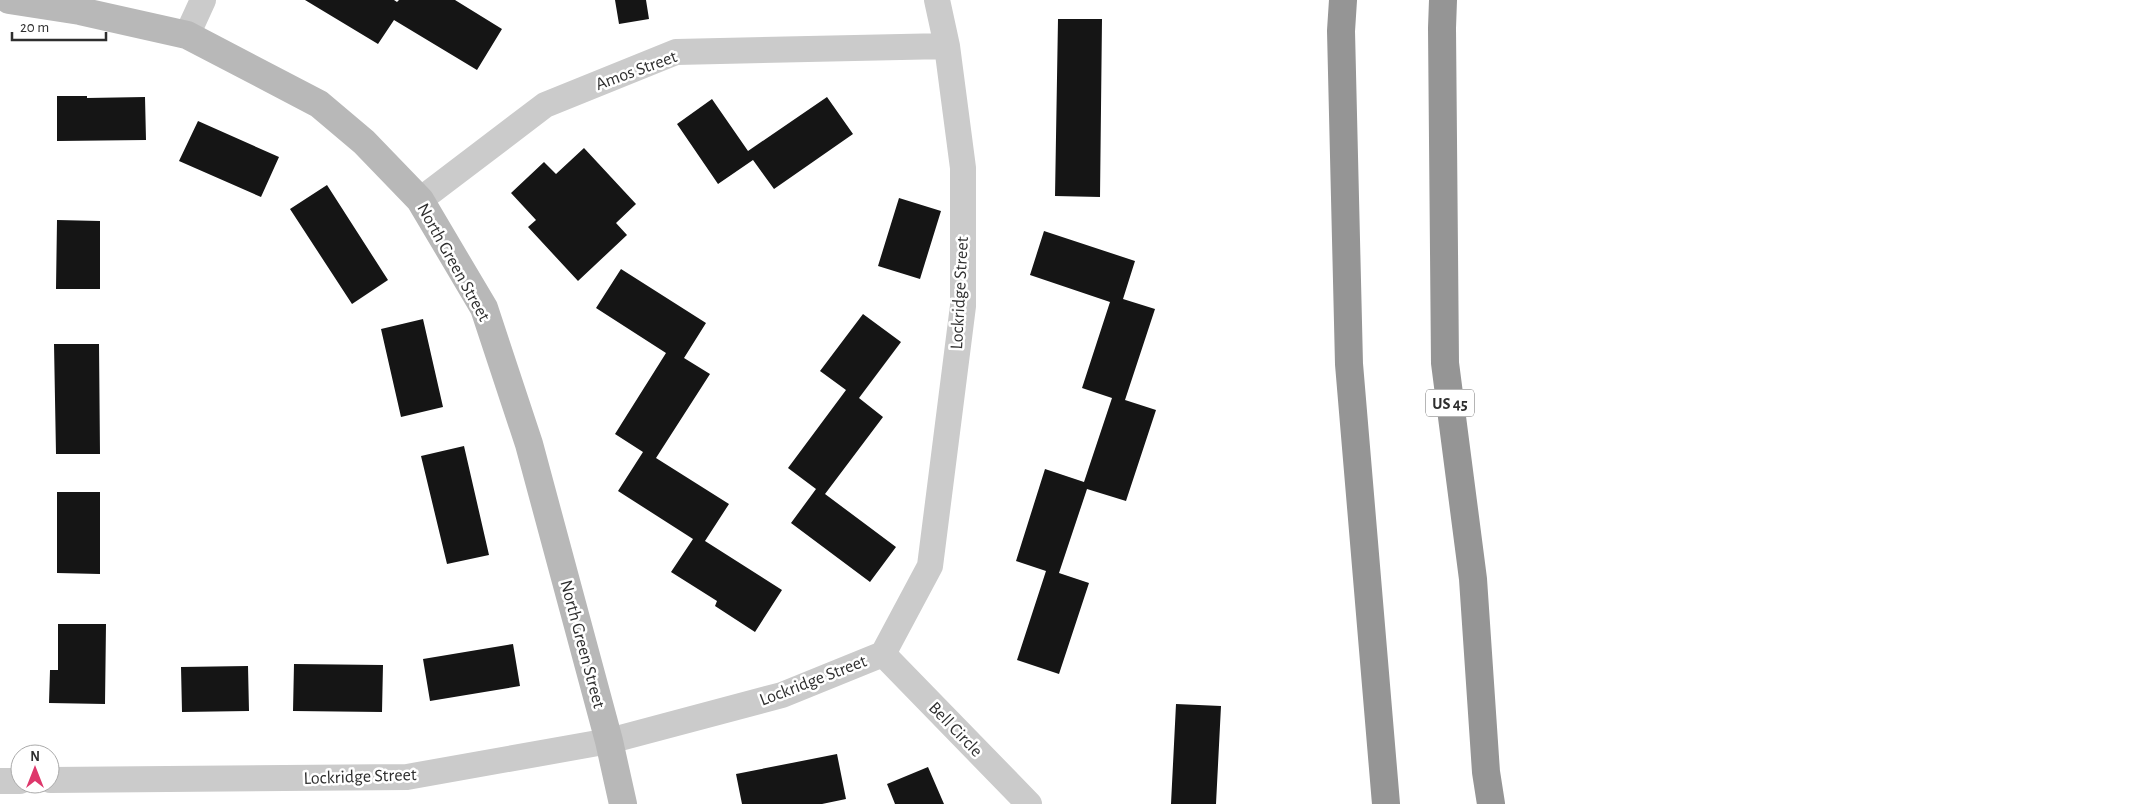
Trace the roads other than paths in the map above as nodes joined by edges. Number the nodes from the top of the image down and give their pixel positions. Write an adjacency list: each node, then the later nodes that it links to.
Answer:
1 (9, 0): 6 (street, North Green Street)
2 (203, 0): 6 (street)
3 (937, 0): 7 (street, Lockridge Street)
4 (1343, 0): 14 (highway)
5 (1443, 0): 15 (highway, US 45)
6 (187, 35): 8 (street, North Green Street)
7 (947, 46): 8 (street, Amos Street); 9 (street, Lockridge Street)
8 (420, 200): 10 (street, North Green Street)
9 (883, 654): 10 (street, Lockridge Street); 13 (street, Bell Circle)
10 (610, 741): 11 (street, Lockridge Street); 12 (street, North Green Street)
11 (60, 780)
12 (623, 804)
13 (1029, 804)
14 (1386, 804)
15 (1491, 804)

